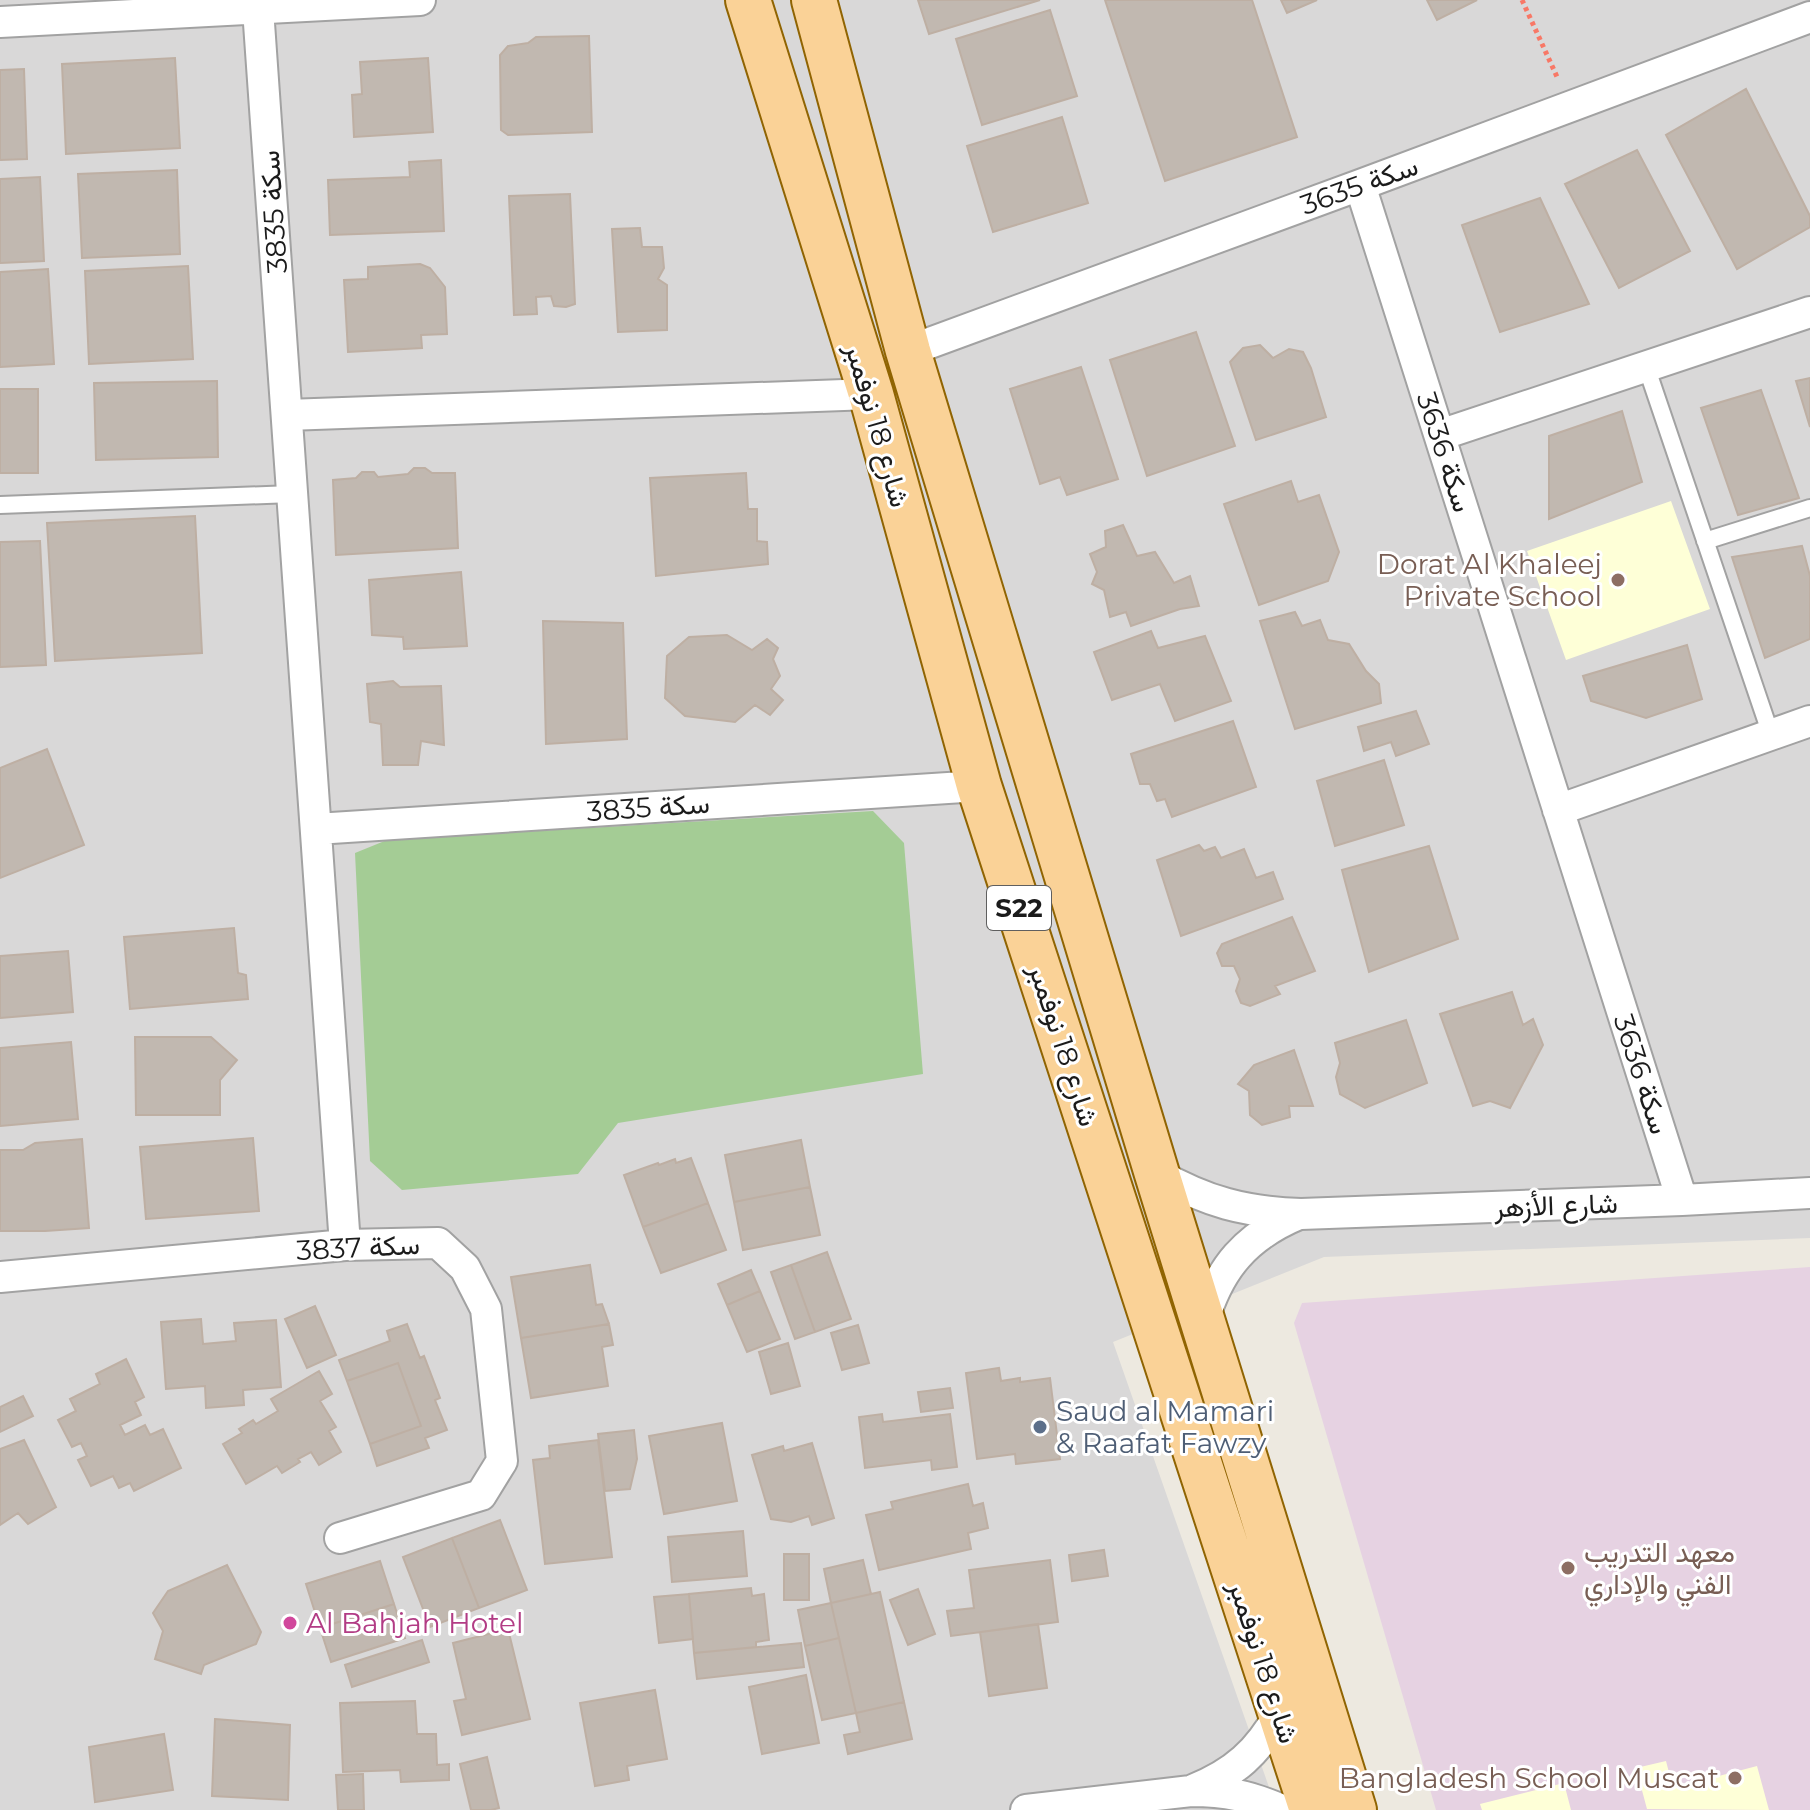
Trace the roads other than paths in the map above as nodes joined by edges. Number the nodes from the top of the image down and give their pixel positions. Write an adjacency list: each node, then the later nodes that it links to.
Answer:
1 (420, 0): 4 (street)
2 (748, 0): 11 (main road, شارع 18 نوفمبر / S22)
3 (814, 0): 9 (main road, شارع 18 نوفمبر / S22)
4 (258, 9): 6 (street); 12 (street, سكة 3835)
5 (1810, 17): 7 (street, سكة 3635)
6 (0, 22)
7 (1360, 185): 9 (street, سكة 3635); 13 (street, سكة 3636)
8 (1810, 312): 10 (street)
9 (908, 351): 23 (main road, شارع 18 نوفمبر / S22)
10 (1646, 366): 13 (street); 17 (lane)
11 (871, 394): 12 (street); 20 (main road, شارع 18 نوفمبر / S22)
12 (287, 415): 14 (street, سكة 3835)
13 (1440, 435): 21 (street, سكة 3636)
14 (292, 494): 15 (lane); 22 (street, سكة 3835)
15 (0, 505)
16 (1810, 508): 17 (lane)
17 (1705, 541): 19 (lane)
18 (1810, 721): 19 (street)
19 (1771, 735): 21 (street)
20 (979, 786): 22 (street, سكة 3835); 31 (main road, شارع 18 نوفمبر / S22)
21 (1558, 810): 25 (street, سكة 3636)
22 (316, 829): 27 (street, سكة 3835)
23 (1157, 1174): 26 (street, شارع الأزهر); 29 (main road, شارع 18 نوفمبر / S22)
24 (1810, 1193): 25 (street, شارع الأزهر)
25 (1682, 1200): 26 (street, شارع الأزهر)
26 (1301, 1214): 29 (street, شارع الأزهر)
27 (345, 1245): 28 (street, سكة 3837); 30 (street, سكة 3837)
28 (0, 1277)
29 (1203, 1322): 36 (main road, شارع 18 نوفمبر / S22)
30 (340, 1538)
31 (1280, 1713): 32 (street); 35 (main road, شارع 18 نوفمبر / S22)
32 (1191, 1791): 33 (street); 34 (street)
33 (1026, 1810)
34 (1282, 1810)
35 (1312, 1810)
36 (1354, 1810)

